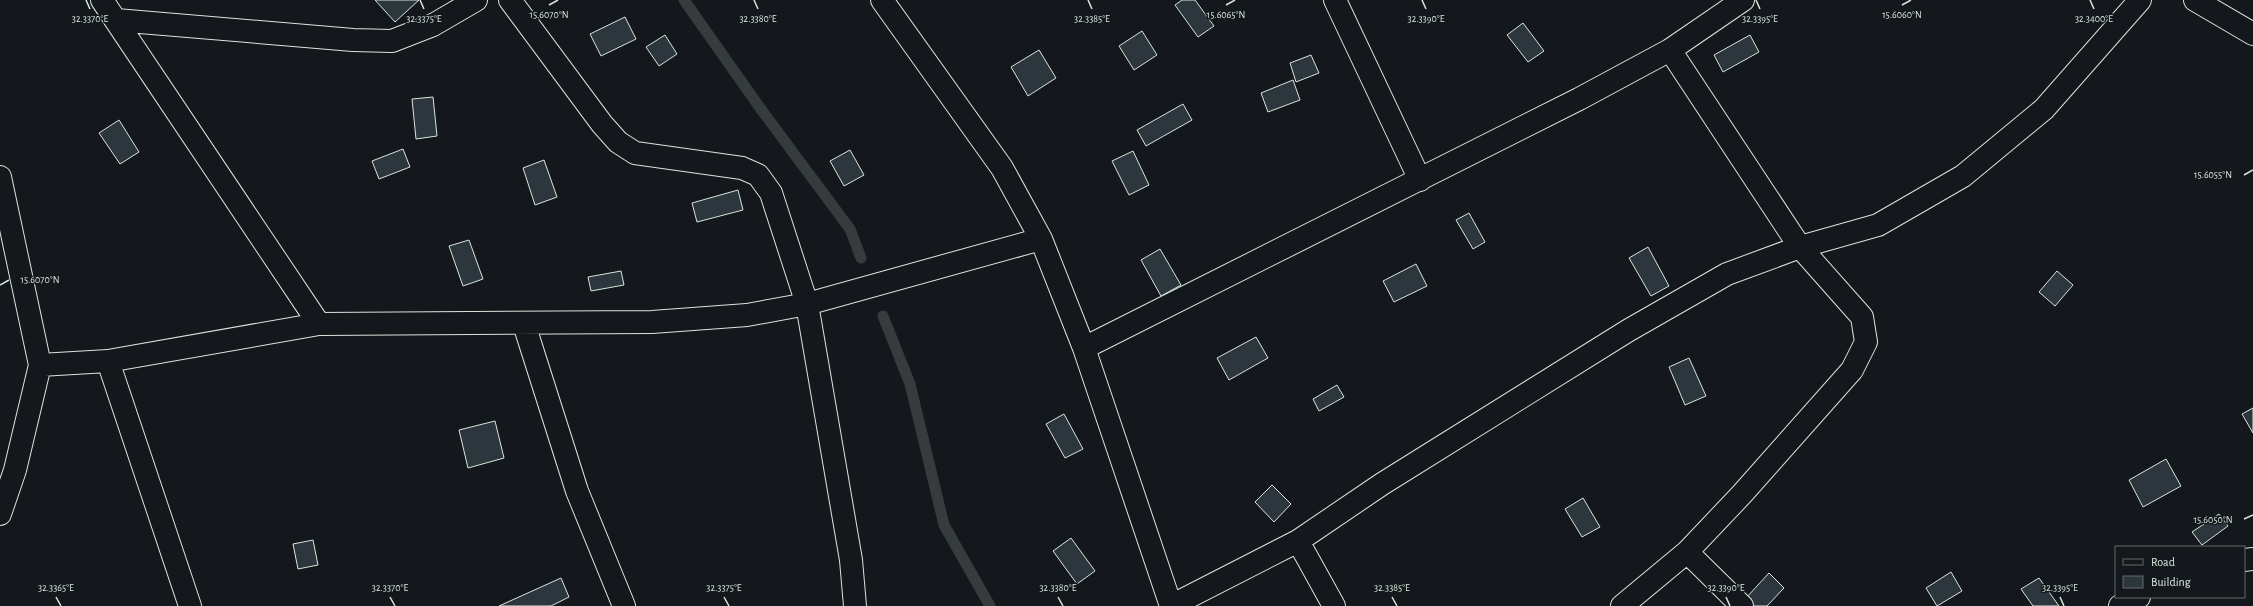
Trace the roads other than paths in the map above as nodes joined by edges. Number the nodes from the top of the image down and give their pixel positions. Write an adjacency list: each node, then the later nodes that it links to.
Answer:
1 (102, 0): 9 (street)
2 (476, 0): 9 (street)
3 (510, 0): 16 (street)
4 (882, 0): 14 (street)
5 (1335, 0): 13 (street)
6 (1743, 0): 11 (street)
7 (2140, 0): 15 (street)
8 (2195, 0): 10 (street)
9 (116, 20): 17 (street)
10 (2253, 34)
11 (1670, 50): 13 (street); 15 (street)
12 (0, 177): 21 (street)
13 (1420, 180): 19 (street)
14 (1041, 239): 16 (street); 19 (street)
15 (1800, 247): 23 (street); 24 (street)
16 (808, 304): 18 (street); 28 (street)
17 (319, 324): 18 (street); 20 (street)
18 (524, 324): 27 (street)
19 (1084, 348): 29 (street)
20 (108, 361): 21 (street); 26 (street)
21 (40, 365): 22 (street)
22 (0, 514)
23 (1298, 541): 29 (street); 30 (street)
24 (1687, 552): 31 (street); 32 (street)
25 (2137, 598): 33 (street)
26 (190, 606)
27 (624, 606)
28 (855, 606)
29 (1171, 606)
30 (1334, 606)
31 (1622, 606)
32 (1742, 606)
33 (2120, 606)

